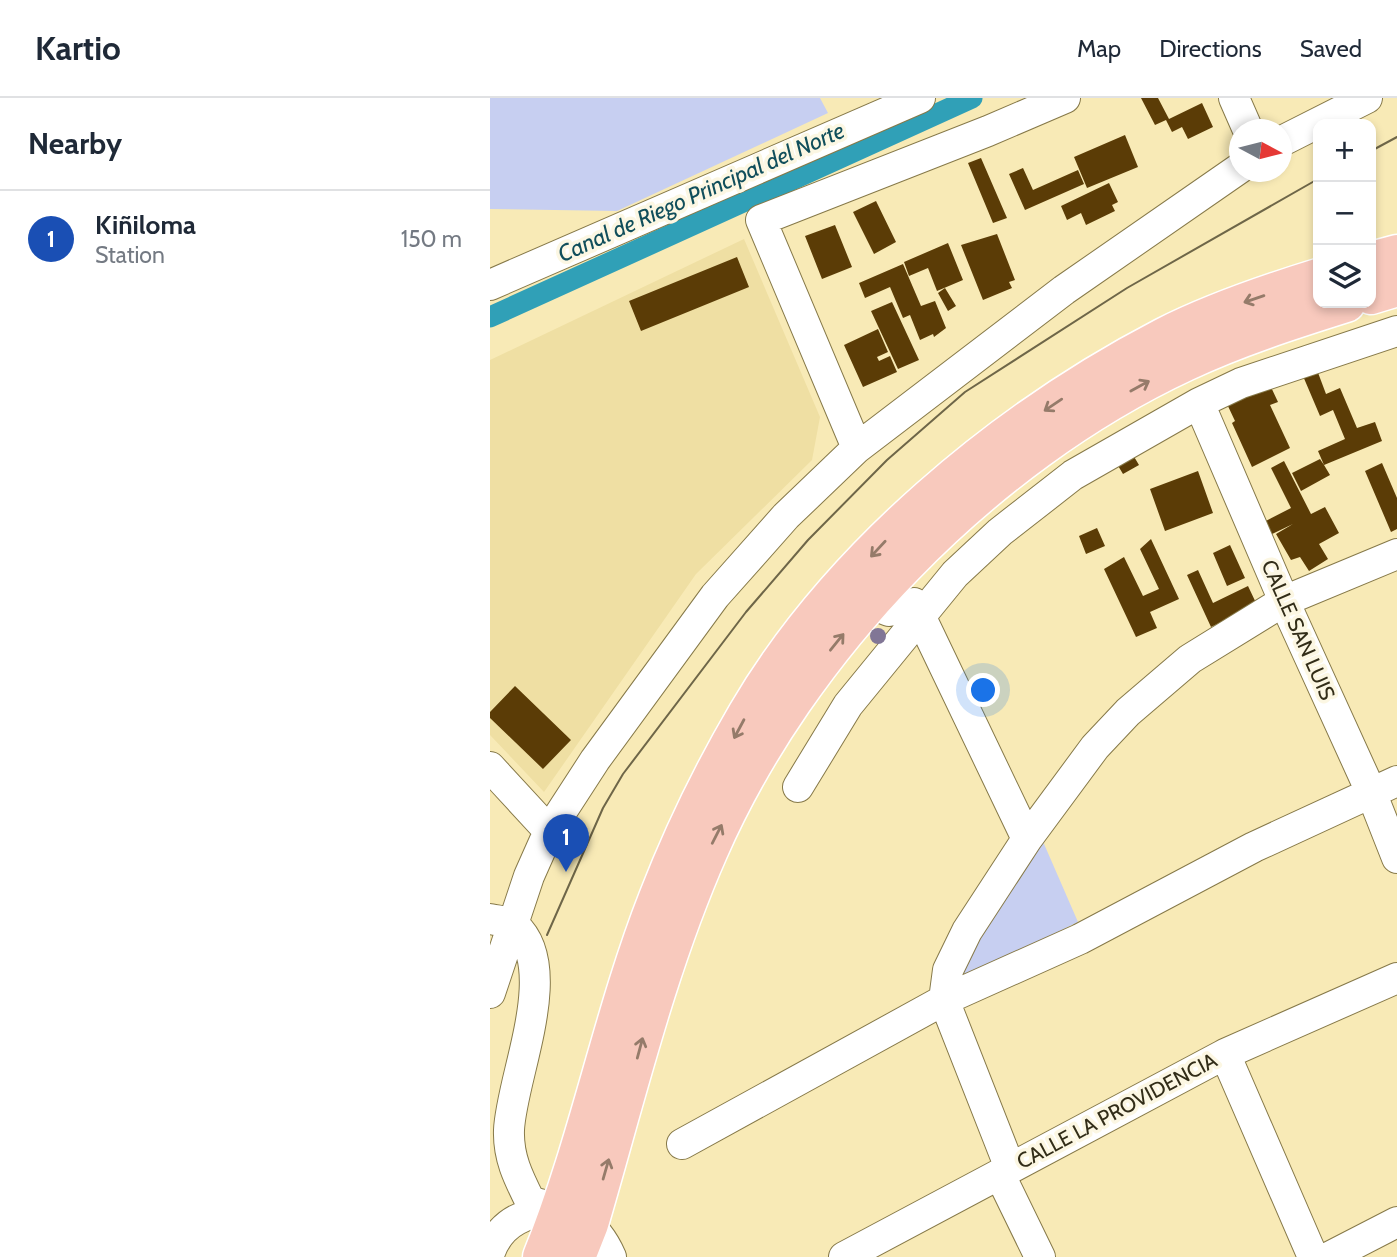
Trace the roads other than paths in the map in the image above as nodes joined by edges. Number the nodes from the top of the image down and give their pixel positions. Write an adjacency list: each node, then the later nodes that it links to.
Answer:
1 (920, 98): 11 (street)
2 (1065, 98): 17 (street)
3 (1234, 98): 5 (street)
4 (1367, 98): 6 (street)
5 (1243, 119)
6 (1292, 136)
7 (1229, 176): 17 (street)
8 (1397, 254): 9 (highway)
9 (1376, 260)
10 (1313, 280): 40 (highway, one-way to 40)
11 (490, 285)
12 (1397, 286): 13 (highway)
13 (1376, 293)
14 (1332, 308): 18 (highway, one-way to 14)
15 (1397, 331): 16 (street)
16 (1199, 403): 19 (street); 21 (street, CALLE SAN LUIS)
17 (857, 448): 29 (street)
18 (976, 501): 19 (street); 22 (highway)
19 (1000, 532): 23 (street)
20 (1397, 554): 21 (street)
21 (1284, 601): 27 (street, CALLE SAN LUIS); 30 (street)
22 (868, 603): 23 (street); 24 (highway, one-way to 22)
23 (922, 615): 25 (street); 30 (street)
24 (806, 680): 25 (street); 40 (highway, one-way to 24)
25 (848, 705): 28 (street)
26 (490, 767): 29 (street)
27 (1384, 786): 31 (street, CALLE SAN LUIS); 35 (street)
28 (798, 787)
29 (550, 831): 32 (street)
30 (1027, 839): 35 (street)
31 (1397, 858)
32 (502, 921): 34 (street); 40 (street)
33 (1397, 978): 36 (street, CALLE LA PROVIDENCIA)
34 (490, 993)
35 (944, 1000): 37 (street); 38 (street)
36 (1225, 1054): 38 (street, CALLE LA PROVIDENCIA); 46 (street)
37 (681, 1144)
38 (1005, 1171): 44 (street, CALLE LA PROVIDENCIA); 45 (street)
39 (1397, 1222): 47 (street)
40 (575, 1230): 41 (street); 42 (highway); 43 (street)
41 (490, 1252)
42 (542, 1257)
43 (611, 1257)
44 (844, 1257)
45 (1040, 1257)
46 (1314, 1257)
47 (1329, 1257)

